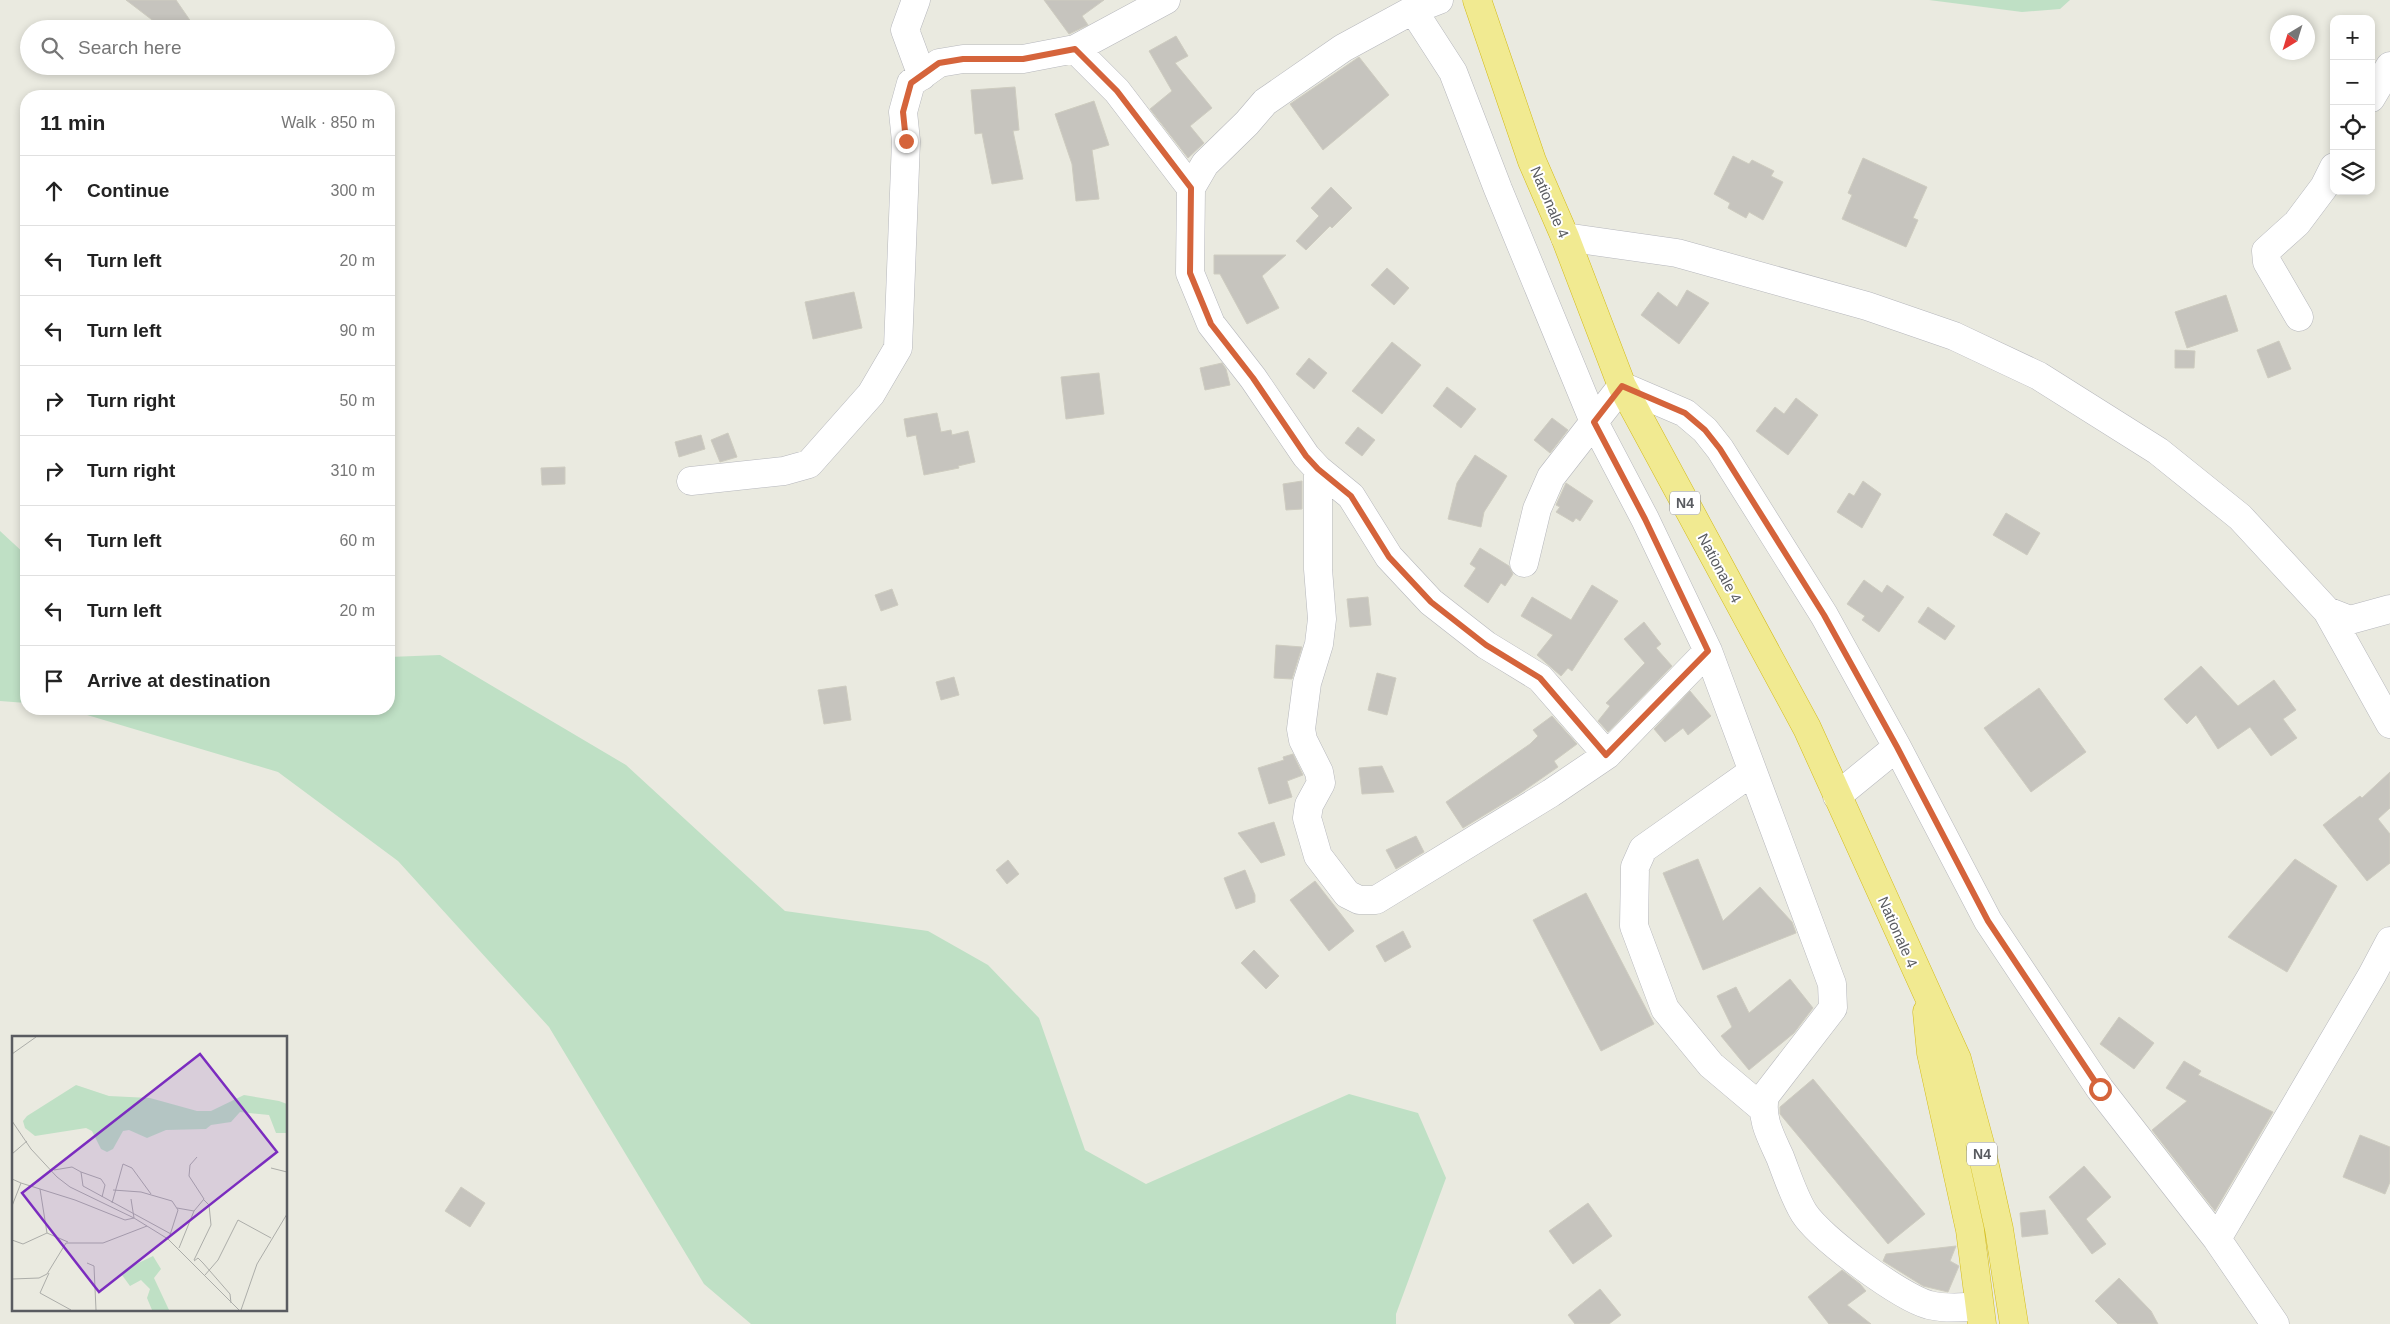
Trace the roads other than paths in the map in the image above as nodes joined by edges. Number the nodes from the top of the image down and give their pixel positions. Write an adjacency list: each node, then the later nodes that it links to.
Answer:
1 (916, 0): 8 (street)
2 (1166, 0): 6 (street)
3 (1439, 0): 5 (street)
4 (1477, 0): 12 (highway, Nationale 4 / N4)
5 (1413, 10): 11 (street); 15 (street)
6 (1075, 49): 8 (street); 11 (street)
7 (2390, 66): 9 (street)
8 (922, 76): 17 (street)
9 (2375, 91)
10 (2330, 175): 13 (street)
11 (1191, 188): 16 (street)
12 (1566, 237): 14 (highway, Nationale 4 / N4); 20 (street)
13 (2299, 317)
14 (1622, 386): 15 (street); 23 (street); 26 (highway, Nationale 4 / N4)
15 (1594, 422): 18 (street); 21 (street)
16 (1318, 469): 24 (street); 24 (street)
17 (691, 481)
18 (1524, 563)
19 (2390, 609): 20 (street)
20 (2327, 611): 22 (street)
21 (1708, 651): 24 (street); 25 (street)
22 (2390, 724)
23 (1897, 747): 26 (street); 30 (street)
24 (1606, 755)
25 (1752, 772): 29 (street); 29 (street)
26 (1837, 796): 28 (highway, Nationale 4 / N4)
27 (2390, 940): 30 (street)
28 (1925, 991): 31 (highway, Nationale 4 / N4); 32 (highway, Nationale 4 / N4)
29 (1762, 1108): 31 (street)
30 (2217, 1239): 33 (street)
31 (1980, 1315)
32 (2014, 1324)
33 (2275, 1324)

